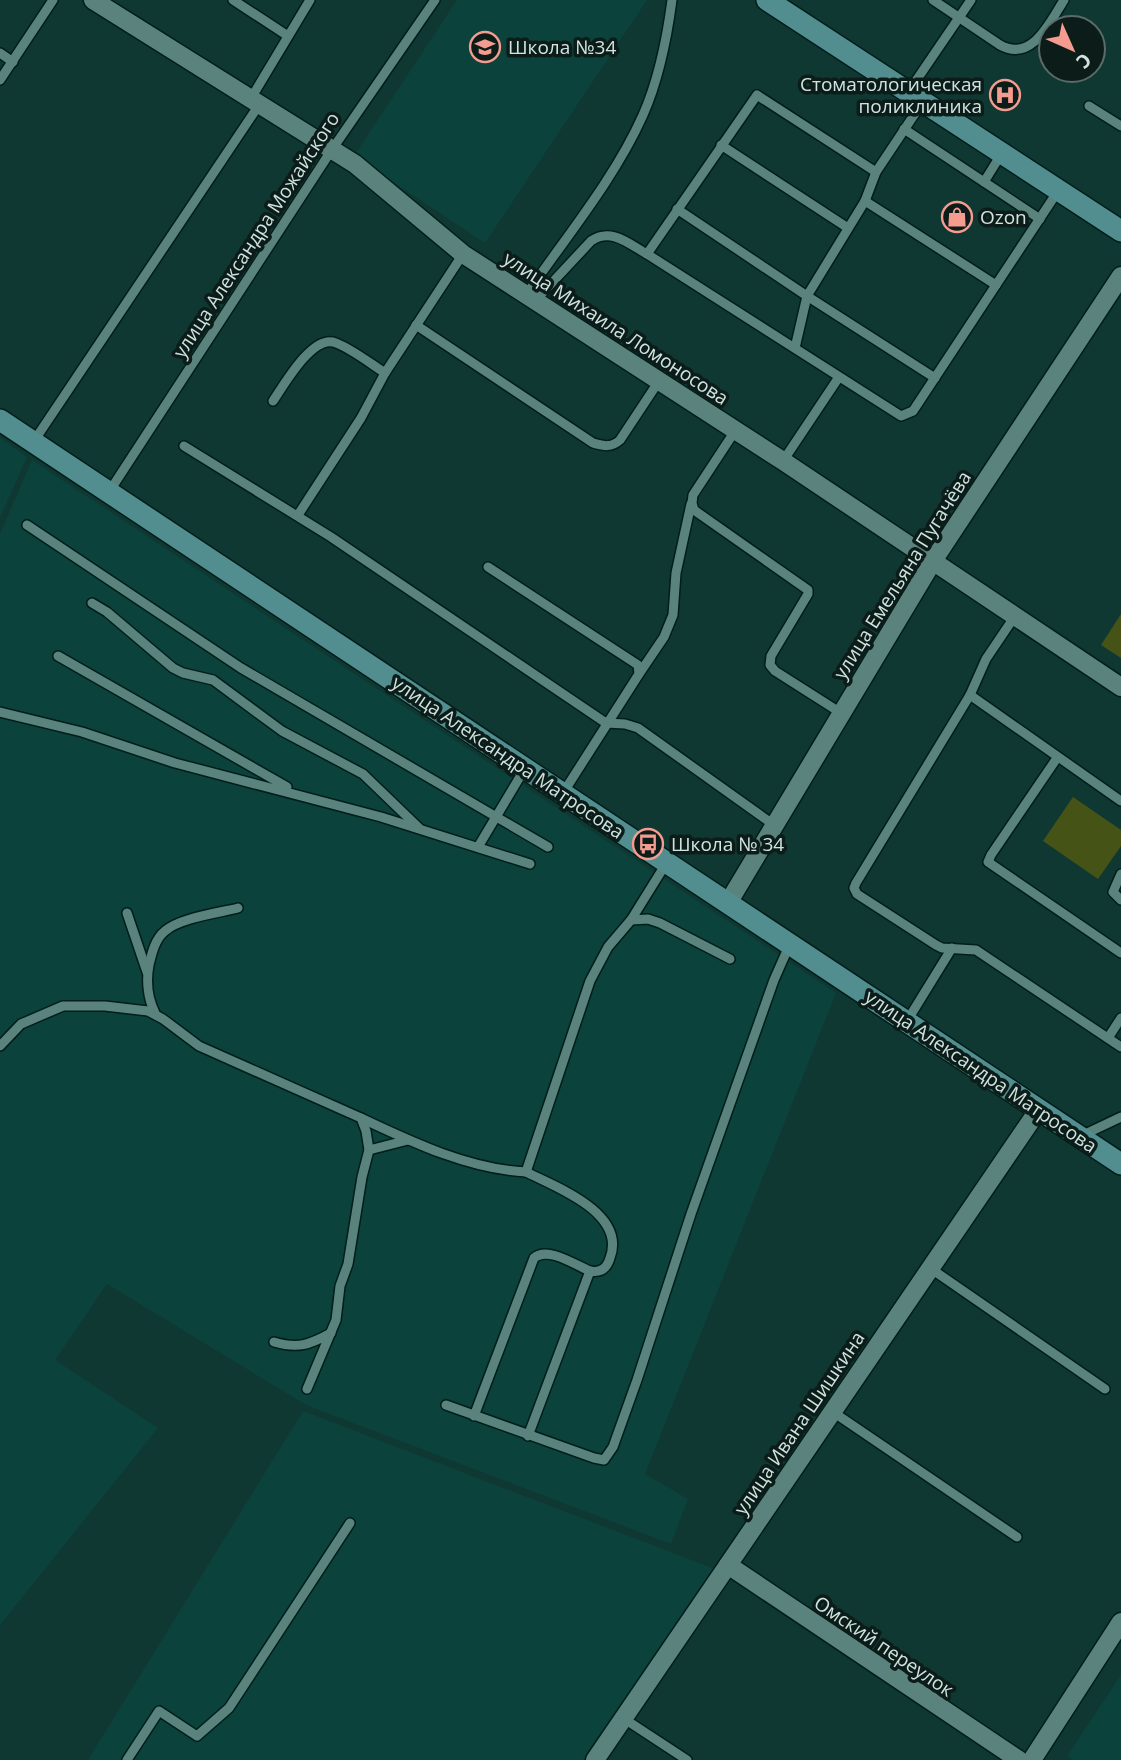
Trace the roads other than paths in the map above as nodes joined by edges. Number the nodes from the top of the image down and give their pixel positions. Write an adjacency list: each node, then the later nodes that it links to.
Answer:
1 (53, 0): 14 (lane)
2 (93, 0): 17 (street, улица Михаила Ломоносова)
3 (233, 0): 12 (lane)
4 (310, 0): 12 (lane)
5 (435, 0): 22 (lane, улица Александра Можайского)
6 (672, 0): 37 (lane)
7 (766, 0): 16 (street)
8 (933, 0): 11 (lane)
9 (971, 0): 11 (lane)
10 (1064, 0): 11 (lane)
11 (959, 18): 16 (lane)
12 (288, 36): 17 (lane)
13 (0, 53): 14 (lane)
14 (13, 62): 15 (lane)
15 (0, 80)
16 (915, 98): 20 (lane); 23 (street)
17 (254, 103): 22 (street, улица Михаила Ломоносова); 47 (lane)
18 (1089, 106): 19 (lane)
19 (1121, 126)
20 (904, 129): 24 (lane); 25 (lane)
21 (721, 145): 24 (lane); 28 (lane); 30 (lane)
22 (331, 150): 32 (street, улица Михаила Ломоносова); 50 (lane, улица Александра Можайского)
23 (1002, 153): 25 (lane); 26 (street)
24 (876, 172): 27 (lane)
25 (984, 182): 29 (lane)
26 (1059, 190): 29 (lane); 31 (street)
27 (865, 201): 30 (lane); 35 (lane)
28 (677, 209): 33 (lane); 36 (lane)
29 (1040, 219): 35 (lane)
30 (848, 229): 36 (lane)
31 (1121, 231)
32 (463, 254): 37 (street, улица Михаила Ломоносова); 38 (lane)
33 (647, 254): 37 (lane); 39 (lane)
34 (1121, 276): 54 (street, улица Емельяна Пугачёва)
35 (996, 285): 42 (lane)
36 (807, 296): 39 (lane); 42 (lane)
37 (531, 298): 43 (street, улица Михаила Ломоносова)
38 (416, 325): 40 (lane); 43 (lane)
39 (795, 348): 41 (lane)
40 (385, 373): 44 (lane); 52 (lane)
41 (839, 377): 42 (lane); 49 (lane)
42 (935, 378)
43 (659, 381): 46 (street, улица Михаила Ломоносова)
44 (273, 401)
45 (0, 420): 47 (street, улица Александра Матросова)
46 (735, 431): 49 (street, улица Михаила Ломоносова); 51 (lane)
47 (34, 442): 50 (street, улица Александра Матросова)
48 (184, 446): 52 (lane)
49 (783, 461): 54 (street, улица Михаила Ломоносова)
50 (110, 492): 66 (street, улица Александра Матросова)
51 (692, 503): 59 (lane); 63 (lane)
52 (298, 515): 64 (lane)
53 (27, 525): 70 (lane)
54 (933, 561): 57 (street, улица Михаила Ломоносова); 63 (street, улица Емельяна Пугачёва)
55 (488, 567): 59 (lane)
56 (92, 603): 72 (lane)
57 (1015, 616): 60 (street, улица Михаила Ломоносова); 61 (lane)
58 (58, 656): 68 (lane)
59 (639, 674): 64 (lane)
60 (1121, 687)
61 (970, 695): 65 (lane); 84 (lane)
62 (0, 712): 68 (lane)
63 (841, 713): 71 (street, улица Емельяна Пугачёва)
64 (606, 723): 67 (lane); 71 (lane)
65 (1058, 758): 69 (lane); 85 (lane)
66 (525, 768): 67 (street, улица Александра Матросова); 70 (lane)
67 (563, 793): 75 (street, улица Александра Матросова)
68 (298, 794): 72 (lane)
69 (1121, 801)
70 (495, 817): 73 (lane); 74 (lane)
71 (774, 825): 79 (street, улица Емельяна Пугачёва)
72 (420, 829): 73 (lane)
73 (478, 847): 76 (lane)
74 (548, 848)
75 (667, 862): 79 (street, улица Александра Матросова); 82 (lane)
76 (530, 864)
77 (1121, 874): 78 (lane)
78 (1121, 900)
79 (728, 903): 83 (street, улица Александра Матросова)
80 (238, 908): 87 (lane)
81 (127, 914): 87 (lane)
82 (631, 920): 86 (lane); 101 (lane)
83 (790, 944): 90 (street, улица Александра Матросова); 111 (lane)
84 (952, 948): 90 (lane); 91 (lane)
85 (1121, 953)
86 (730, 959)
87 (147, 973): 88 (lane)
88 (155, 1013): 92 (lane); 96 (lane)
89 (1121, 1018): 91 (lane)
90 (907, 1022): 94 (street, улица Александра Матросова)
91 (1108, 1038): 93 (lane)
92 (0, 1046)
93 (1121, 1047)
94 (1039, 1109): 97 (street, улица Александра Матросова); 102 (street, улица Ивана Шишкина)
95 (1119, 1116): 97 (lane)
96 (361, 1118): 98 (lane); 99 (lane)
97 (1080, 1136): 100 (street, улица Александра Матросова)
98 (408, 1140): 99 (lane); 101 (lane)
99 (369, 1150): 104 (lane)
100 (1121, 1164)
101 (526, 1172): 103 (lane)
102 (930, 1268): 106 (lane); 109 (street, улица Ивана Шишкина)
103 (590, 1271): 110 (lane); 111 (lane)
104 (331, 1333): 105 (lane); 107 (lane)
105 (274, 1342)
106 (1105, 1388)
107 (307, 1390)
108 (446, 1405): 110 (lane)
109 (832, 1412): 113 (lane); 114 (street, улица Ивана Шишкина)
110 (474, 1416): 111 (lane)
111 (528, 1436)
112 (349, 1523): 117 (lane)
113 (1017, 1537)
114 (728, 1565): 116 (street, улица Ивана Шишкина); 120 (street, Омский переулок)
115 (1121, 1622): 121 (street)
116 (623, 1718): 118 (street, улица Ивана Шишкина); 119 (lane)
117 (127, 1760)
118 (595, 1760)
119 (687, 1760)
120 (1019, 1760)
121 (1032, 1760)

